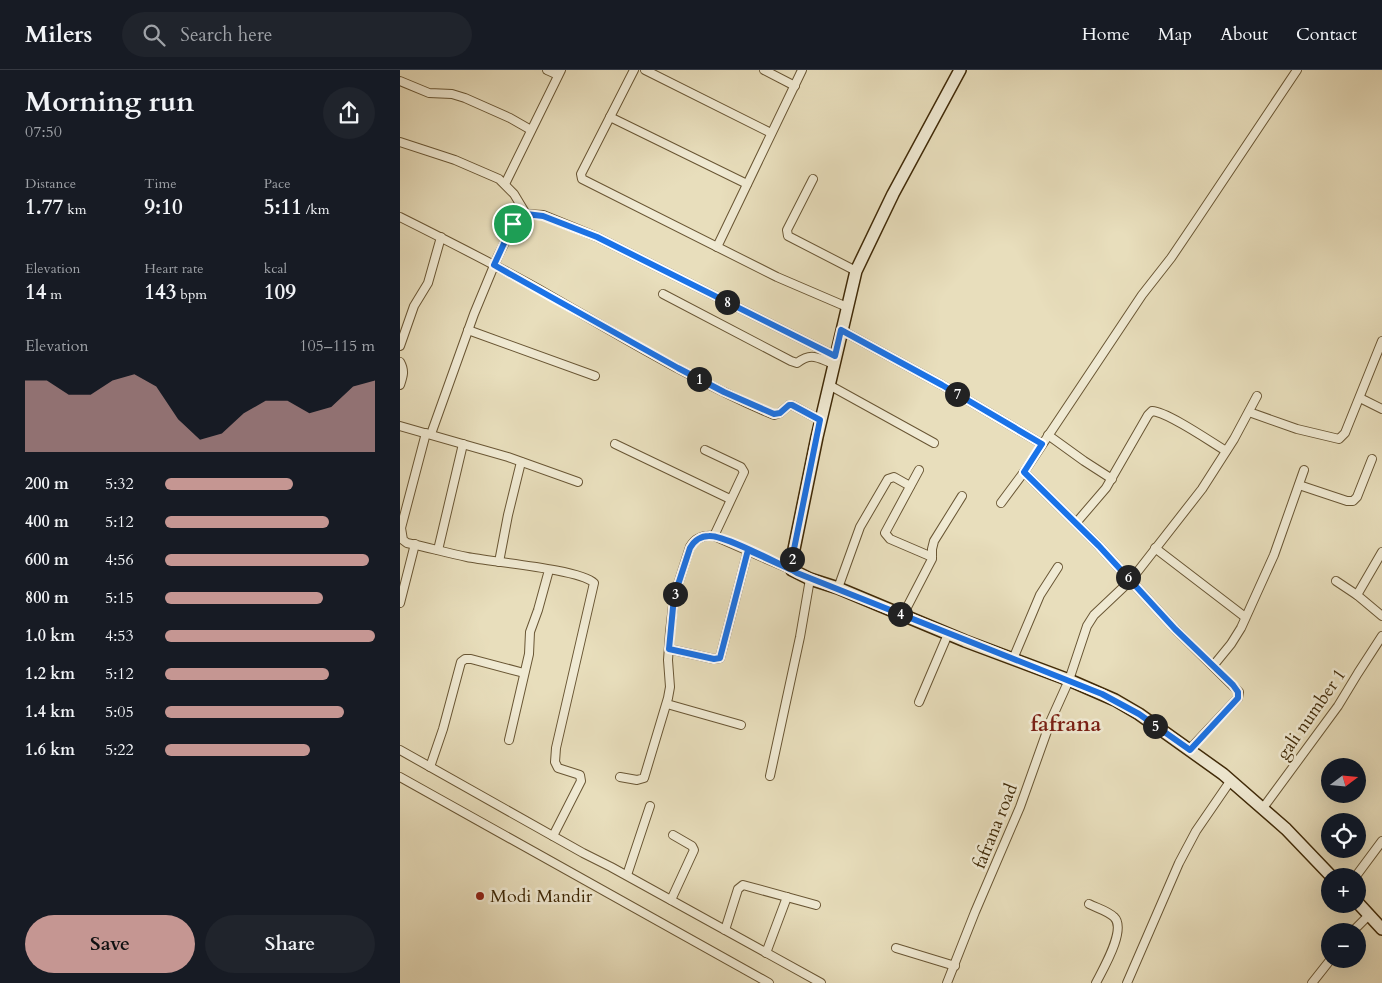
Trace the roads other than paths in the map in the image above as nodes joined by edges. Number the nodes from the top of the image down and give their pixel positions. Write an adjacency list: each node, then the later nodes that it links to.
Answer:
1 (547, 70): 8 (street)
2 (634, 70): 11 (street)
3 (645, 70): 13 (street)
4 (764, 70): 10 (street)
5 (802, 70): 10 (street)
6 (960, 70): 23 (street)
7 (1297, 70): 43 (street)
8 (560, 72): 12 (street)
9 (400, 81): 12 (street)
10 (795, 86): 13 (street)
11 (610, 116): 17 (street); 21 (street)
12 (531, 130): 16 (street)
13 (771, 133): 17 (street)
14 (400, 142): 16 (street)
15 (813, 179): 23 (street)
16 (505, 184): 18 (street)
17 (747, 184): 21 (street)
18 (526, 214): 22 (street); 31 (street)
19 (400, 217): 20 (street)
20 (441, 237): 22 (street); 29 (street)
21 (717, 247): 25 (street)
22 (494, 265): 26 (street); 40 (street)
23 (856, 271): 25 (street)
24 (663, 294): 31 (street)
25 (847, 307): 27 (street)
26 (468, 330): 33 (street); 42 (street)
27 (841, 330): 31 (street); 47 (street)
28 (1382, 341): 30 (street)
29 (400, 346)
30 (1380, 354): 37 (street)
31 (834, 360): 35 (street)
32 (400, 362): 34 (street)
33 (595, 376)
34 (400, 385)
35 (829, 385): 40 (street); 44 (street)
36 (1257, 396): 39 (street, fafrana road)
37 (1360, 398): 38 (street); 39 (street)
38 (1382, 409)
39 (1249, 412): 49 (street, fafrana road)
40 (822, 416): 73 (street)
41 (400, 426): 42 (street)
42 (428, 433): 45 (street); 64 (street)
43 (1048, 435): 47 (street); 55 (street)
44 (934, 443)
45 (463, 444): 51 (street); 66 (street)
46 (615, 444): 60 (street)
47 (1042, 444): 54 (street)
48 (705, 450): 60 (street)
49 (1226, 452): 55 (street); 65 (street, fafrana road)
50 (1372, 459): 58 (street)
51 (522, 462): 56 (street); 70 (street)
52 (919, 470): 57 (street)
53 (1304, 470): 58 (street)
54 (1024, 472): 61 (street); 62 (street)
55 (1112, 479): 62 (street)
56 (578, 482)
57 (910, 486): 69 (street); 77 (street)
58 (1299, 486): 82 (street)
59 (962, 496): 69 (street)
60 (730, 499): 63 (street)
61 (1001, 503)
62 (1076, 523): 75 (street)
63 (714, 536): 67 (street); 85 (street)
64 (415, 544): 66 (street); 79 (street)
65 (1155, 548): 75 (street, fafrana road); 82 (street)
66 (438, 550): 70 (street)
67 (748, 550): 73 (street); 85 (street)
68 (1382, 552): 78 (street)
69 (932, 557): 80 (street)
70 (499, 562): 72 (street)
71 (1058, 567): 86 (street)
72 (549, 570): 88 (street); 104 (street)
73 (792, 570): 74 (street)
74 (810, 579): 77 (street); 97 (street)
75 (1131, 580): 87 (street); 89 (street, fafrana road)
76 (1336, 581): 78 (street)
77 (838, 588): 80 (street)
78 (1357, 595): 81 (street)
79 (400, 602)
80 (903, 615): 83 (street)
81 (1382, 616)
82 (1245, 617): 87 (street)
83 (948, 634): 86 (street); 90 (street)
84 (1382, 636): 102 (street, gali number 1)
85 (669, 649): 91 (street)
86 (1013, 659): 89 (street)
87 (1213, 666): 95 (street)
88 (524, 673): 93 (street); 96 (street)
89 (1069, 680): 95 (street); 120 (street, fafrana road)
90 (919, 702)
91 (667, 704): 92 (street); 99 (street)
92 (741, 725)
93 (509, 740)
94 (400, 750): 96 (street)
95 (1190, 750): 100 (street)
96 (430, 767): 104 (street)
97 (770, 776)
98 (400, 777): 122 (street)
99 (620, 777)
100 (1231, 780): 102 (street); 126 (street)
101 (650, 806): 108 (street)
102 (1263, 808): 106 (street)
103 (673, 834): 110 (street)
104 (552, 836): 108 (street)
105 (1382, 841): 107 (street)
106 (1323, 868)
107 (1362, 868)
108 (627, 876): 110 (street)
109 (788, 897): 112 (street); 117 (street); 119 (street)
110 (671, 900): 117 (street)
111 (1089, 904): 125 (street)
112 (816, 905)
113 (1366, 912): 114 (street)
114 (1369, 915): 115 (street); 116 (street)
115 (1361, 923)
116 (1382, 929)
117 (725, 930): 119 (street)
118 (896, 948): 120 (street)
119 (766, 953): 123 (street)
120 (954, 966): 124 (street, fafrana road)
121 (1324, 968): 127 (street)
122 (769, 983)
123 (821, 983)
124 (947, 983)
125 (1096, 983)
126 (1127, 983)
127 (1312, 983)

